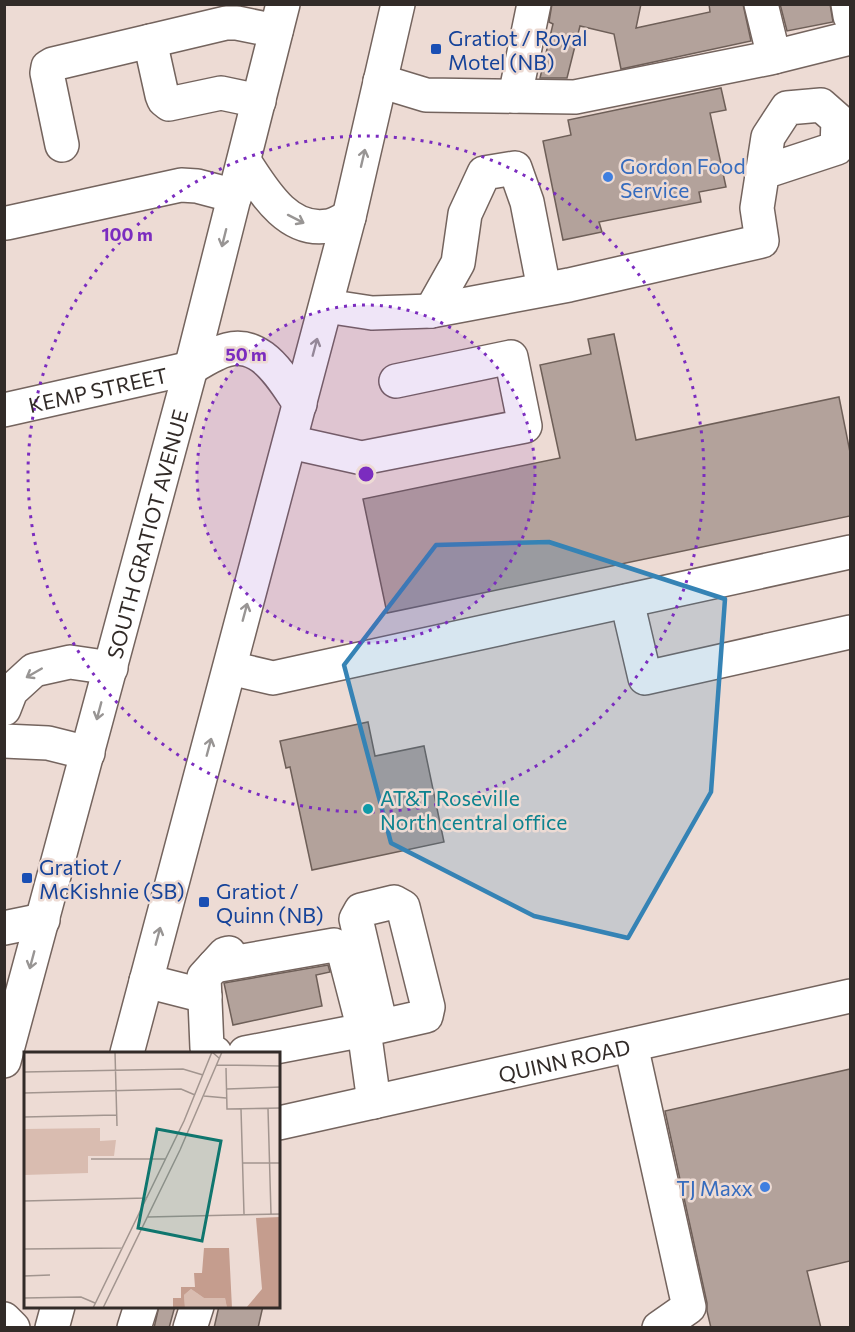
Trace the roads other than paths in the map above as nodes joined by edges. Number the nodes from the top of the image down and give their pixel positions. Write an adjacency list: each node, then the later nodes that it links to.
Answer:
1 (398, 4): 10 (main road)
2 (534, 4): 11 (main road)
3 (761, 4): 9 (main road)
4 (848, 4): 5 (main road)
5 (850, 16)
6 (279, 18): 8 (main road); 12 (main road, SOUTH GRATIOT AVENUE)
7 (850, 38): 9 (main road)
8 (150, 41): 12 (main road); 13 (main road)
9 (774, 57): 11 (main road)
10 (380, 81): 11 (main road); 17 (main road, one-way to 10)
11 (515, 96)
12 (259, 101): 14 (main road, SOUTH GRATIOT AVENUE)
13 (62, 145)
14 (244, 161): 16 (main road, SOUTH GRATIOT AVENUE); 17 (main road, one-way to 17)
15 (761, 173): 19 (main road)
16 (235, 196): 18 (main road); 22 (main road, SOUTH GRATIOT AVENUE, one-way to 22)
17 (349, 218): 20 (main road)
18 (7, 223)
19 (544, 289): 21 (main road); 21 (main road)
20 (326, 306): 21 (main road); 24 (main road, one-way to 20)
21 (431, 311)
22 (191, 368): 24 (main road, KEMP STREET); 25 (main road, KEMP STREET); 30 (main road, SOUTH GRATIOT AVENUE)
23 (396, 381): 26 (main road)
24 (300, 404): 26 (main road)
25 (4, 410)
26 (290, 442): 31 (main road, one-way to 26)
27 (850, 552): 28 (main road)
28 (627, 601): 29 (main road); 31 (main road)
29 (850, 632)
30 (111, 668): 32 (main road, one-way to 32); 34 (main road, SOUTH GRATIOT AVENUE, one-way to 34)
31 (230, 668): 38 (main road, one-way to 31)
32 (4, 709)
33 (4, 741): 34 (main road)
34 (88, 753): 36 (main road, SOUTH GRATIOT AVENUE)
35 (356, 919): 39 (main road); 41 (main road); 41 (main road)
36 (43, 920): 37 (main road); 46 (main road, SOUTH GRATIOT AVENUE, one-way to 46)
37 (4, 928)
38 (146, 981): 39 (main road); 43 (main road)
39 (209, 981): 41 (main road); 44 (main road)
40 (850, 996): 42 (main road, QUINN ROAD)
41 (373, 1028): 45 (main road); 47 (main road)
42 (631, 1045): 47 (main road, QUINN ROAD); 57 (main road)
43 (127, 1052)
44 (213, 1052)
45 (250, 1052)
46 (4, 1061)
47 (374, 1102): 48 (main road, QUINN ROAD)
48 (280, 1123)
49 (57, 1308): 54 (main road)
50 (140, 1308): 55 (main road)
51 (196, 1308): 56 (main road)
52 (4, 1319): 53 (main road)
53 (13, 1328)
54 (52, 1328)
55 (134, 1328)
56 (190, 1328)
57 (659, 1328)

